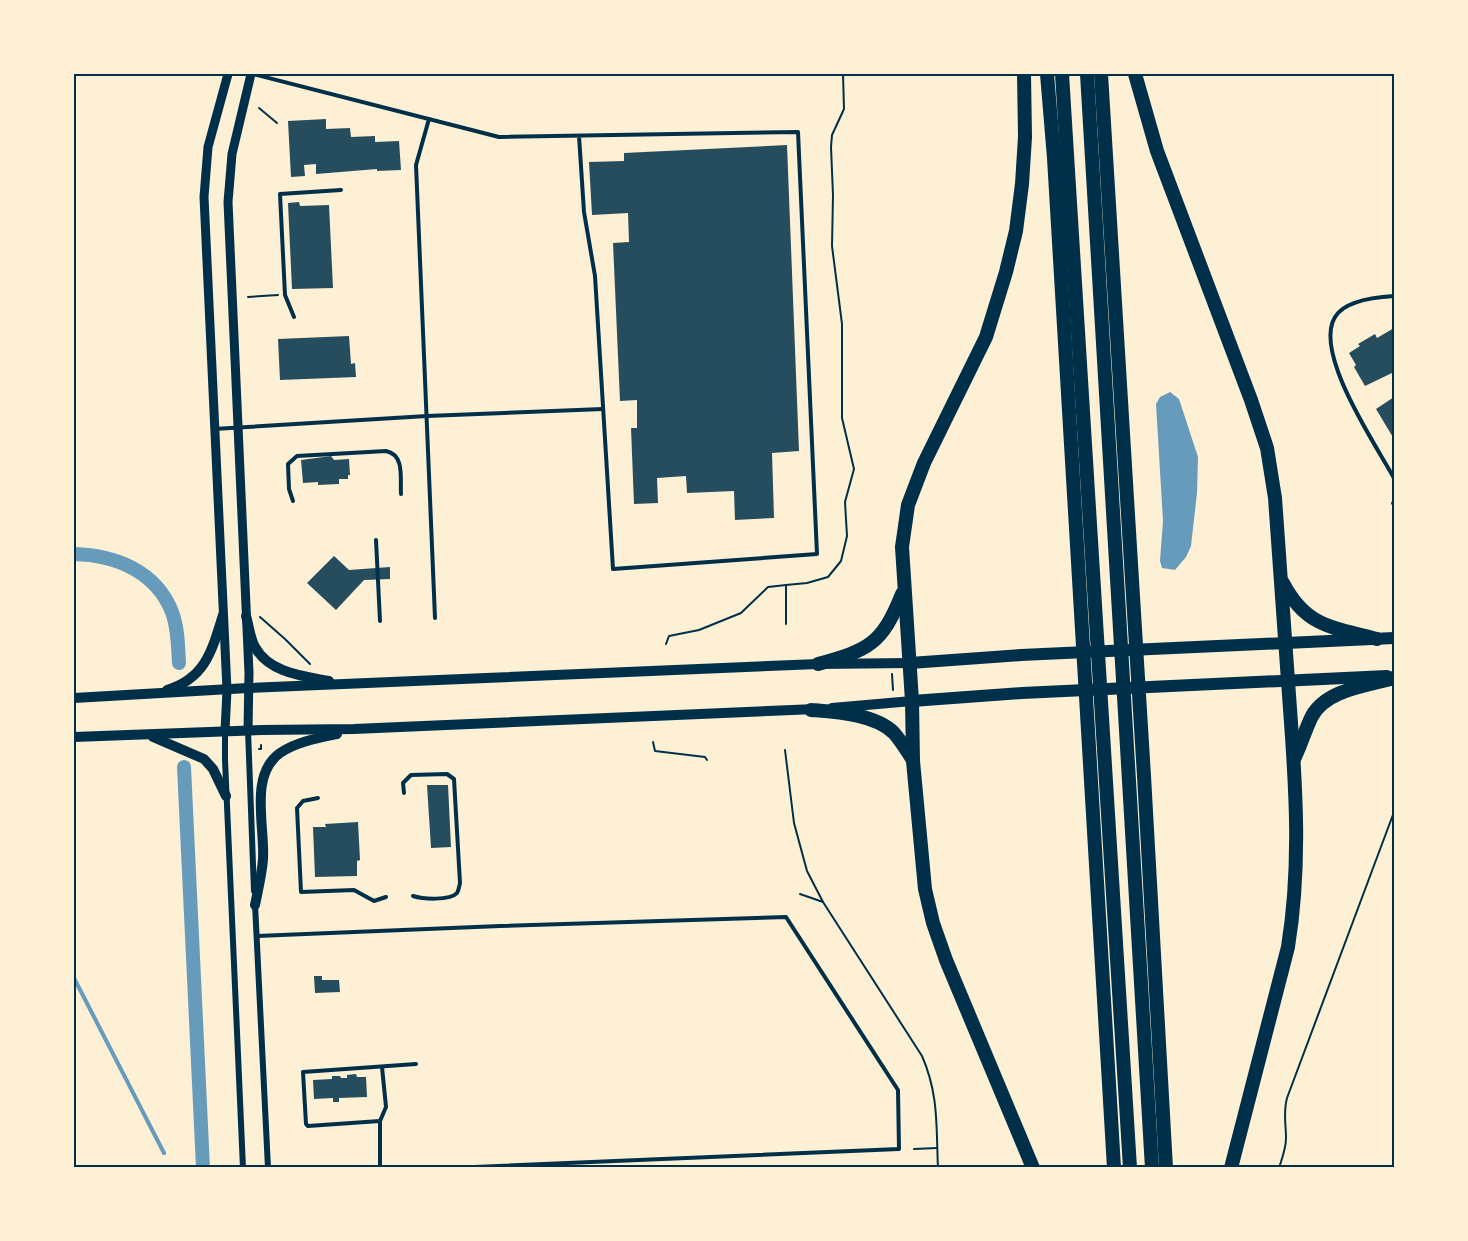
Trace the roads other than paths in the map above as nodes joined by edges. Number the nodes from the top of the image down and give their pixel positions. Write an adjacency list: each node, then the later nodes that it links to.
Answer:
1 (228, 74): 17 (street)
2 (251, 74): 9 (lane); 16 (street)
3 (1024, 74): 23 (highway)
4 (1047, 74): 65 (highway)
5 (1062, 74): 66 (highway)
6 (1087, 74): 67 (highway)
7 (1101, 74): 68 (highway)
8 (1135, 74): 22 (highway)
9 (429, 119): 10 (lane); 15 (lane)
10 (579, 136): 14 (lane); 14 (lane)
11 (341, 190): 13 (lane)
12 (1395, 296): 18 (lane)
13 (294, 317)
14 (603, 409): 15 (lane)
15 (427, 416): 16 (lane); 26 (lane)
16 (237, 428): 17 (lane); 25 (street)
17 (213, 429): 24 (street)
18 (1395, 478)
19 (401, 494): 20 (lane)
20 (293, 501)
21 (376, 540): 27 (lane)
22 (1280, 578): 29 (highway); 30 (highway)
23 (904, 589): 31 (highway); 32 (highway)
24 (223, 615): 37 (street); 38 (main road)
25 (252, 615): 35 (main road); 36 (street)
26 (435, 618)
27 (380, 621)
28 (1395, 638): 29 (main road)
29 (1377, 639): 30 (main road)
30 (1285, 643): 31 (main road); 34 (highway)
31 (910, 663): 32 (main road); 40 (highway)
32 (818, 664): 35 (main road)
33 (1395, 677): 34 (main road); 48 (highway)
34 (1288, 681): 40 (main road); 48 (highway)
35 (350, 684): 36 (main road)
36 (248, 688): 37 (main road); 43 (street)
37 (227, 690): 38 (main road); 44 (street)
38 (154, 694): 39 (main road)
39 (74, 698)
40 (912, 701): 41 (main road); 47 (highway)
41 (811, 710): 42 (main road); 47 (highway)
42 (354, 729): 43 (main road); 54 (main road)
43 (248, 730): 44 (main road); 54 (street)
44 (225, 731): 45 (main road); 50 (street)
45 (144, 734): 46 (main road); 50 (main road)
46 (74, 737)
47 (913, 761): 64 (highway)
48 (1294, 761): 69 (highway)
49 (404, 793): 52 (lane)
50 (226, 796): 59 (street)
51 (318, 798): 53 (lane)
52 (413, 896)
53 (386, 897)
54 (255, 905): 55 (street)
55 (256, 936): 60 (street); 63 (lane)
56 (416, 1064): 57 (lane)
57 (382, 1066): 58 (lane); 58 (lane)
58 (380, 1121): 61 (lane)
59 (243, 1167)
60 (268, 1167)
61 (380, 1167)
62 (451, 1167): 63 (lane)
63 (491, 1167)
64 (1033, 1167)
65 (1114, 1167)
66 (1130, 1167)
67 (1152, 1167)
68 (1166, 1167)
69 (1231, 1167)

